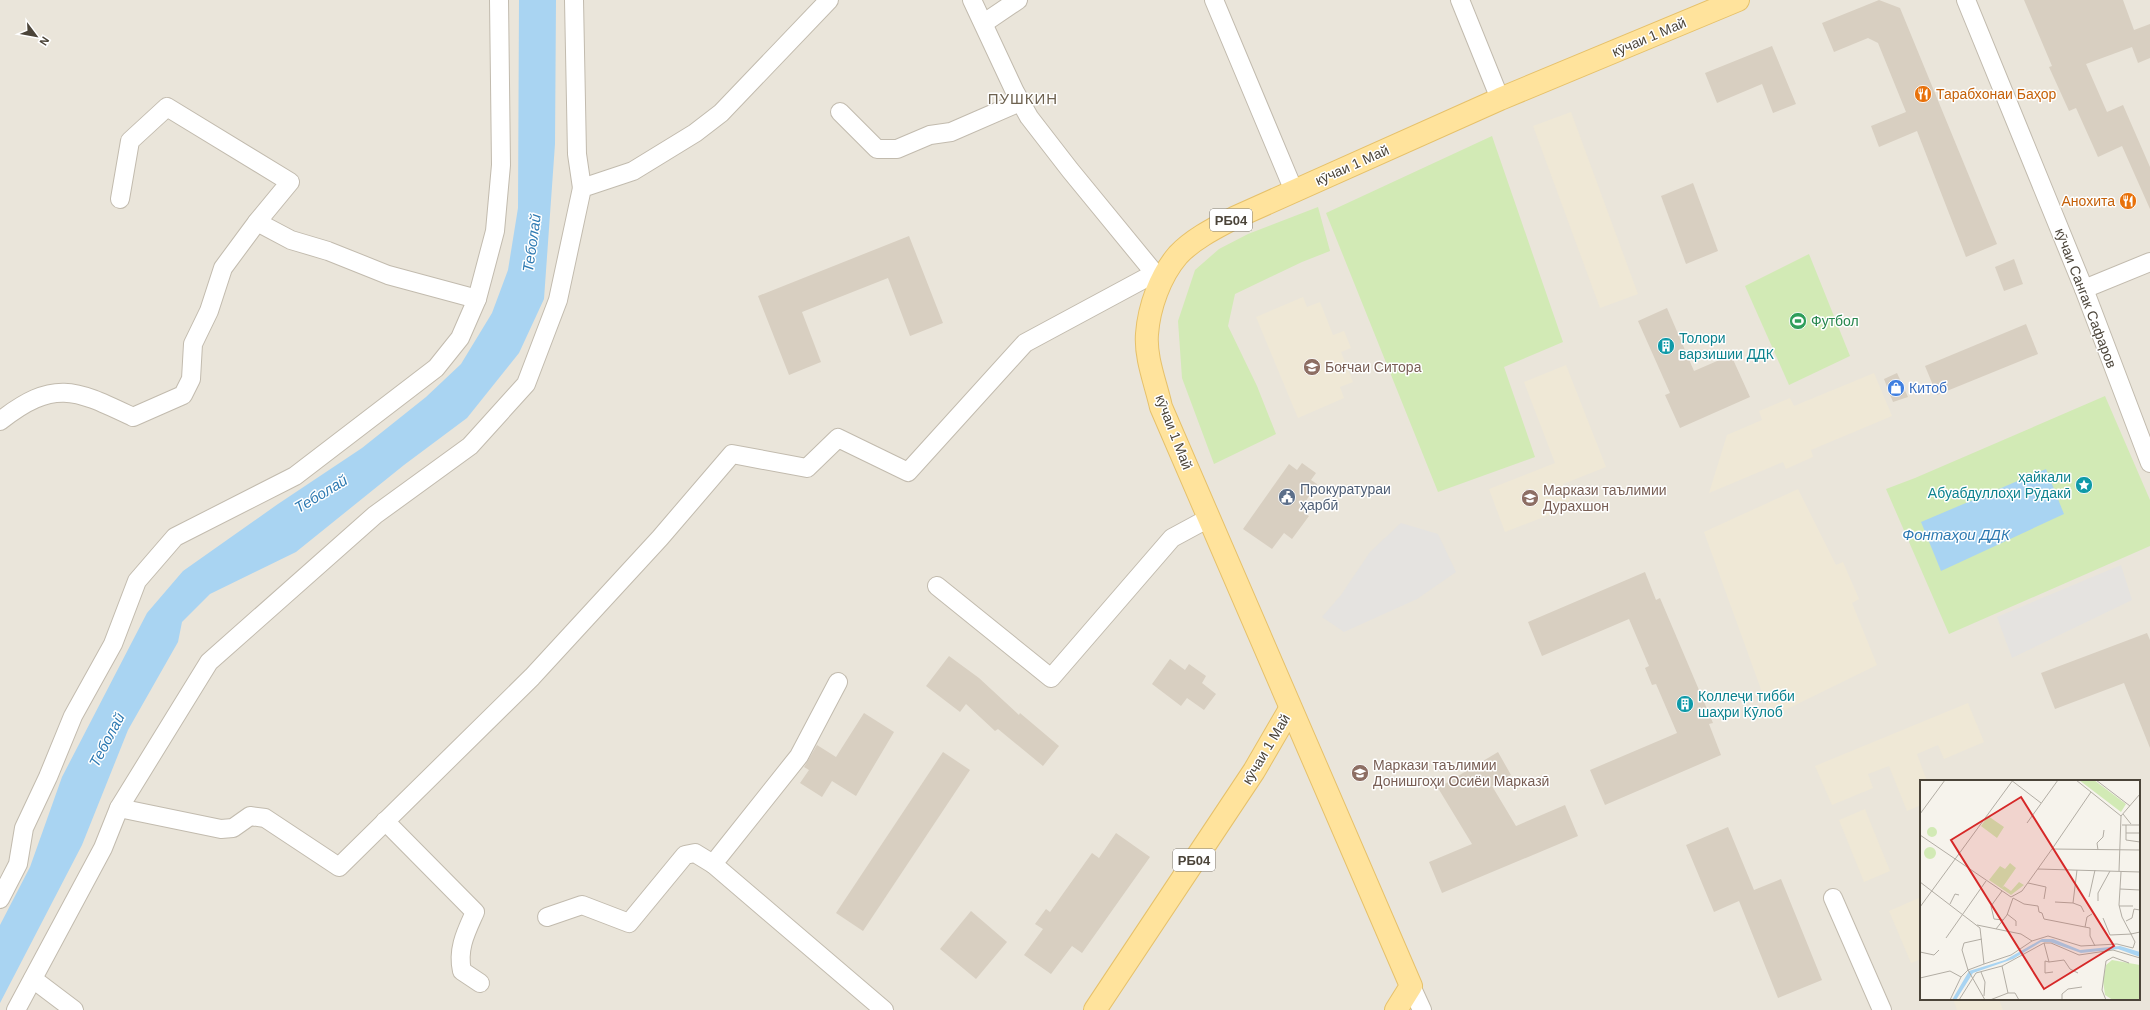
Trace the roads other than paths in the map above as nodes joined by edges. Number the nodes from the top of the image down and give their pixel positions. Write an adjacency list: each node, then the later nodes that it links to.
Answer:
1 (499, 0): 21 (street)
2 (574, 0): 14 (street)
3 (829, 0): 14 (street)
4 (972, 0): 10 (street)
5 (1018, 0): 10 (street)
6 (1214, 0): 15 (street)
7 (1460, 0): 11 (street)
8 (1738, 0): 11 (main road, кӯчаи 1 Май / РБ04)
9 (1966, 0): 20 (street, кӯчаи Сангак Сафаров)
10 (984, 23): 12 (street)
11 (1500, 99): 15 (main road, кӯчаи 1 Май / РБ04)
12 (1020, 102): 13 (street); 19 (street)
13 (840, 112)
14 (582, 188): 28 (street)
15 (1294, 191): 19 (main road, кӯчаи 1 Май / РБ04)
16 (120, 199): 17 (street)
17 (257, 222): 21 (street); 22 (street)
18 (2150, 262): 20 (street)
19 (1158, 277): 24 (main road, кӯчаи 1 Май / РБ04); 29 (street)
20 (2084, 289): 23 (street, кӯчаи Сангак Сафаров)
21 (477, 299): 32 (street)
22 (0, 421)
23 (2150, 463)
24 (1209, 518): 25 (street); 27 (main road, кӯчаи 1 Май / РБ04)
25 (937, 586)
26 (838, 682): 30 (street)
27 (1290, 709): 36 (main road); 40 (main road, кӯчаи 1 Май / РБ04)
28 (119, 808): 29 (street); 34 (street)
29 (385, 821): 35 (street)
30 (713, 864): 33 (street); 39 (street)
31 (1833, 898): 43 (street)
32 (0, 899)
33 (547, 917)
34 (33, 979): 37 (street); 38 (street)
35 (480, 983)
36 (1411, 986): 41 (main road); 42 (street)
37 (16, 1010)
38 (74, 1010)
39 (884, 1010)
40 (1095, 1010)
41 (1396, 1010)
42 (1422, 1010)
43 (1882, 1010)

